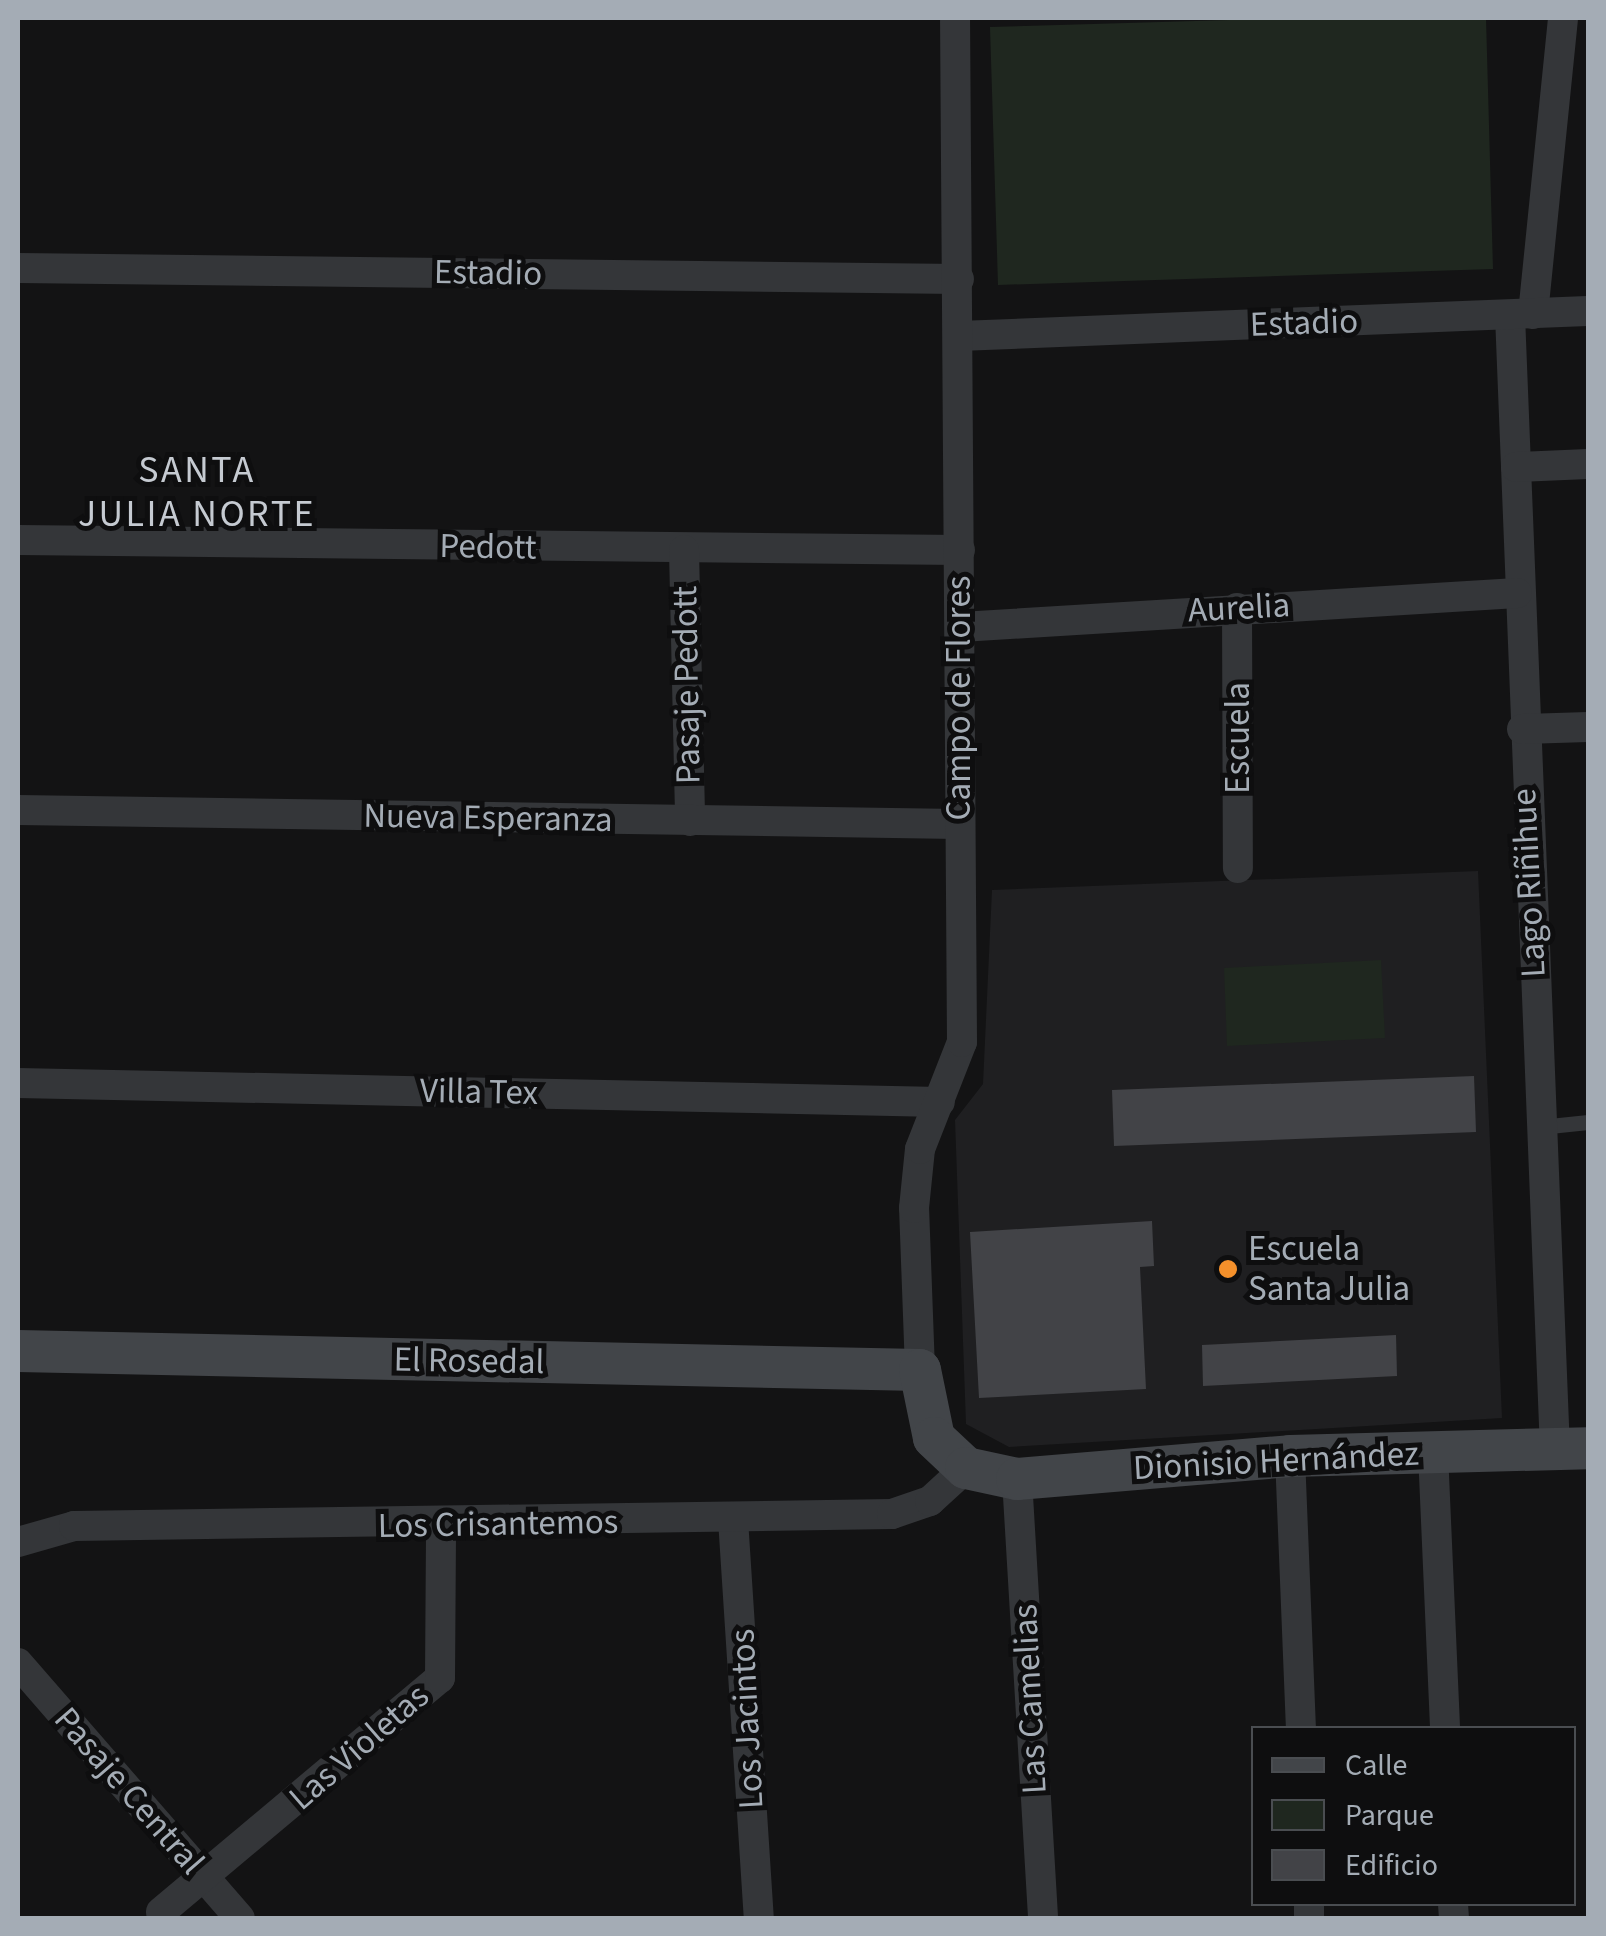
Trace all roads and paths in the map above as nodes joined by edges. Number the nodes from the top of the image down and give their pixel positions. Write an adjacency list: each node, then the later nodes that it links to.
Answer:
1 (955, 18): 4 (street, Campo de Flores)
2 (1562, 18): 6 (street, Lago Riñihue)
3 (18, 268): 4 (street, Estadio)
4 (959, 279): 7 (street, Campo de Flores)
5 (1588, 311): 6 (street, Estadio)
6 (1522, 315): 7 (street, Estadio); 9 (street, Lago Riñihue)
7 (960, 336): 12 (street, Campo de Flores)
8 (1588, 464): 9 (street)
9 (1516, 468): 13 (street, Lago Riñihue)
10 (18, 540): 11 (street, Pedott)
11 (684, 550): 12 (street, Pedott); 19 (street, Pasaje Pedott)
12 (960, 550): 15 (street, Campo de Flores)
13 (1517, 593): 14 (street, Aurelia); 17 (street, Lago Riñihue)
14 (1238, 608): 15 (street, Aurelia); 21 (street, Escuela)
15 (961, 627): 20 (street, Campo de Flores)
16 (1588, 726): 17 (street)
17 (1522, 729): 25 (street, Lago Riñihue)
18 (18, 810): 19 (street, Nueva Esperanza)
19 (690, 821): 20 (street, Nueva Esperanza)
20 (958, 824): 23 (street, Campo de Flores)
21 (1238, 868)
22 (18, 1083): 23 (street, Villa Tex)
23 (940, 1102): 27 (street, Campo de Flores)
24 (1588, 1122): 25 (lane)
25 (1540, 1127): 28 (street, Lago Riñihue)
26 (18, 1351): 27 (street, El Rosedal)
27 (920, 1370): 31 (street)
28 (1571, 1449): 29 (street, Dionisio Hernández)
29 (1433, 1452): 30 (street, Dionisio Hernández); 38 (street)
30 (1290, 1456): 32 (street, Dionisio Hernández); 37 (street)
31 (966, 1468): 32 (street, Dionisio Hernández); 33 (street, Los Crisantemos)
32 (1017, 1479): 43 (street, Las Camelias)
33 (734, 1519): 34 (street, Los Crisantemos); 42 (street, Los Jacintos)
34 (442, 1526): 35 (street, Los Crisantemos); 39 (street, Las Violetas)
35 (18, 1542)
36 (18, 1664): 39 (street, Pasaje Central)
37 (1302, 1726)
38 (1445, 1726)
39 (204, 1878): 40 (street, Las Violetas); 41 (street, Pasaje Central)
40 (161, 1912)
41 (240, 1918)
42 (759, 1918)
43 (1043, 1918)

